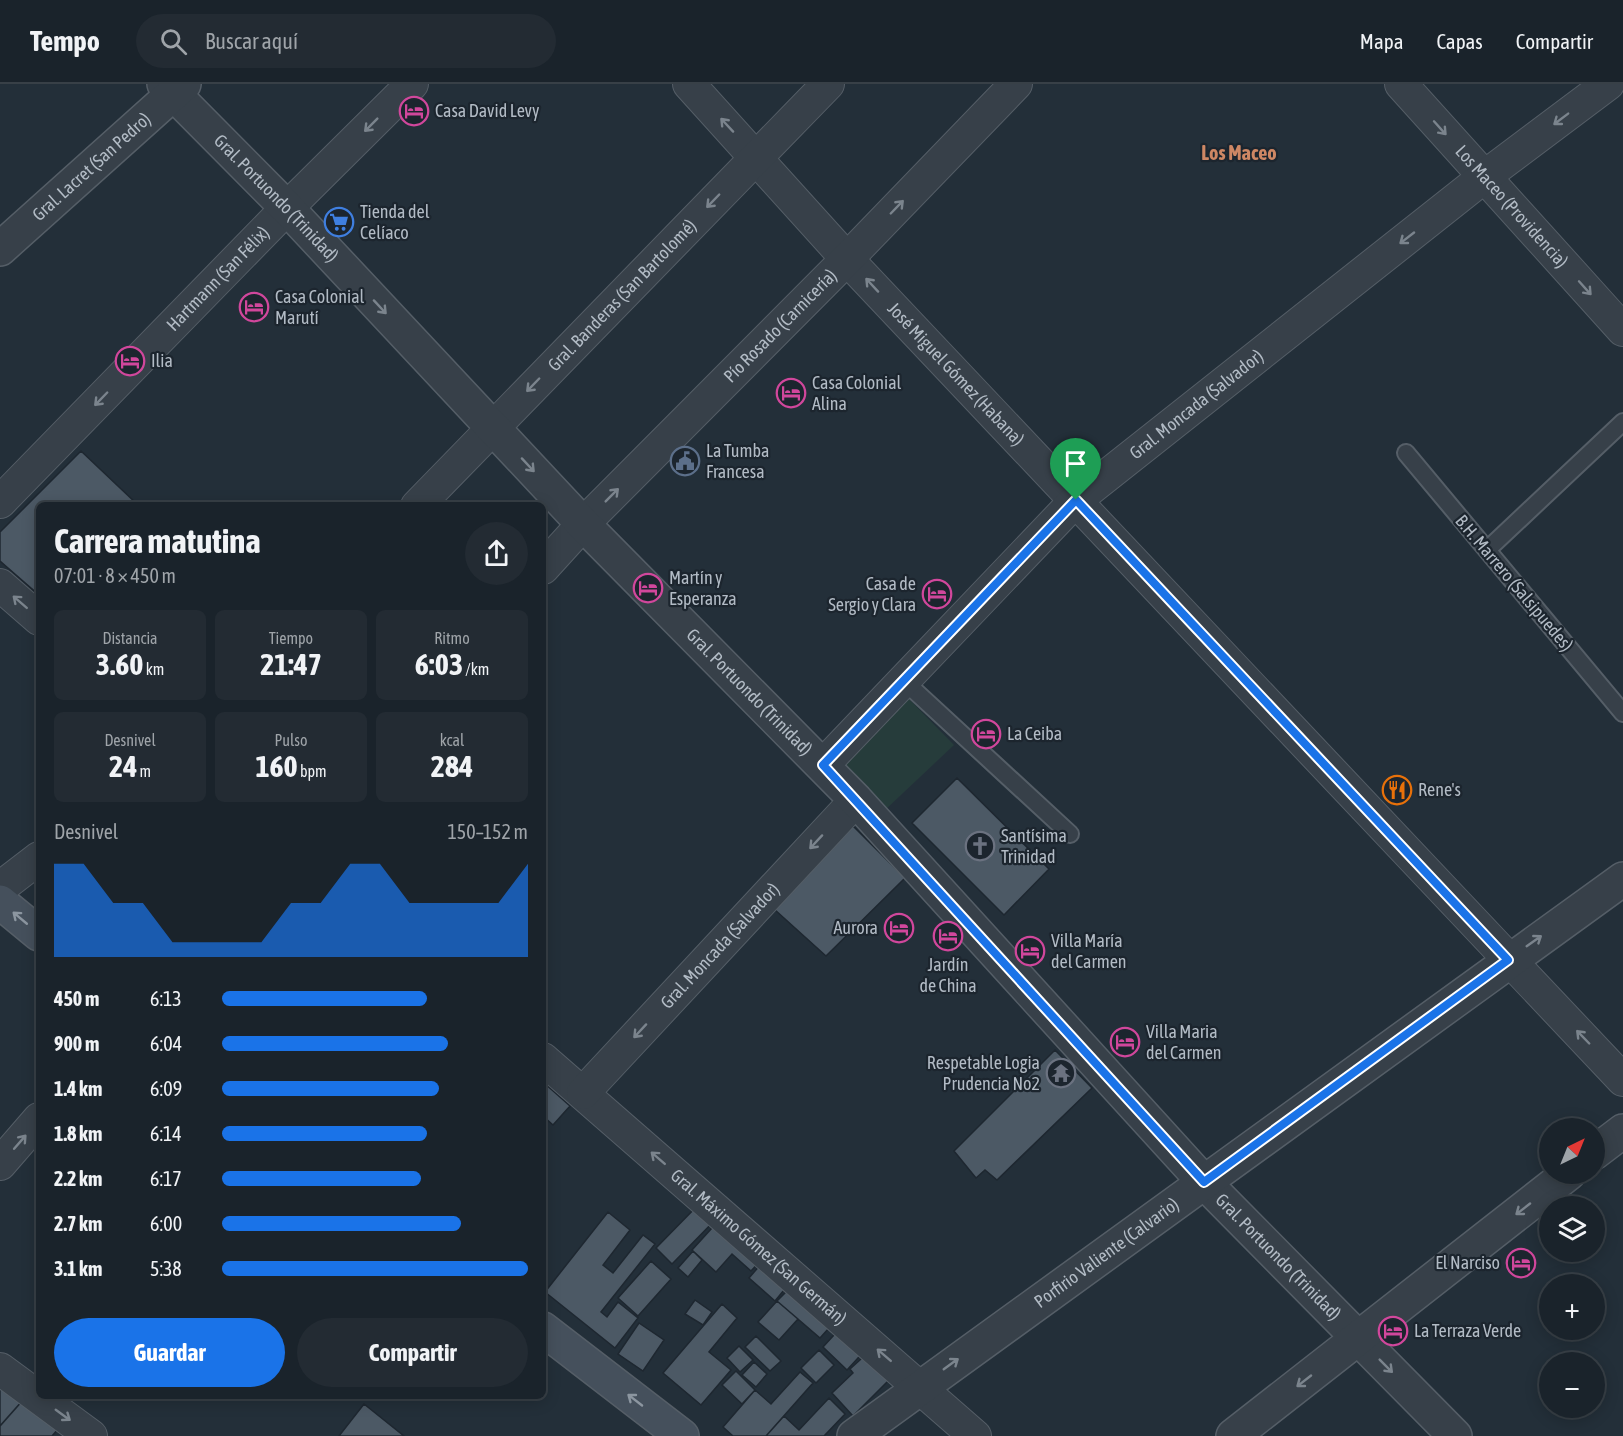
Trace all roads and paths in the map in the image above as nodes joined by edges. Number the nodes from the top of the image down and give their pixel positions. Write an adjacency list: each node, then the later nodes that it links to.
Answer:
1 (412, 84): 10 (street, Hartmann (San Félix), one-way to 10)
2 (689, 84): 8 (street, José Miguel Gómez (Habana), one-way to 2)
3 (828, 84): 8 (street, Gral. Banderas (San Bartolomé))
4 (1016, 84): 12 (street, Pío Rosado (Carnicería), one-way to 4)
5 (1401, 84): 9 (street, Los Maceo (Providencia), one-way to 9)
6 (1608, 84): 9 (street, Gral. Moncada (Salvador), one-way to 9)
7 (174, 87): 10 (street, Gral. Portuondo (Trinidad)); 11 (street, Gral. Lacret (San Pedro))
8 (757, 157): 12 (street, José Miguel Gómez (Habana)); 15 (street, Gral. Banderas (San Bartolomé), one-way to 15)
9 (1484, 177): 13 (street, Los Maceo (Providencia), one-way to 13); 17 (street, Gral. Moncada (Salvador), one-way to 17)
10 (287, 208): 15 (street, Gral. Portuondo (Trinidad), one-way to 15); 18 (street, Hartmann (San Félix), one-way to 18)
11 (0, 249)
12 (847, 259): 17 (street, José Miguel Gómez (Habana), one-way to 12); 20 (street, Pío Rosado (Carnicería), one-way to 12)
13 (1623, 330)
14 (1623, 422): 21 (lane)
15 (492, 427): 19 (street, Gral. Banderas (San Bartolomé)); 20 (street, Gral. Portuondo (Trinidad), one-way to 20)
16 (1406, 453): 21 (lane, B.H. Marrero (Salsipuedes))
17 (1076, 500): 25 (street, Gral. Moncada (Salvador)); 35 (street, José Miguel Gómez (Habana))
18 (0, 502)
19 (421, 502)
20 (584, 524): 22 (street, Pío Rosado (Carnicería)); 27 (street, Gral. Portuondo (Trinidad))
21 (1487, 550): 26 (lane, B.H. Marrero (Salsipuedes))
22 (546, 565)
23 (0, 585): 24 (street, one-way to 23)
24 (36, 616)
25 (903, 680): 27 (street, Gral. Moncada (Salvador)); 29 (lane)
26 (1623, 713)
27 (823, 765): 28 (street, Gral. Portuondo (Trinidad))
28 (856, 800): 38 (street, Gral. Moncada (Salvador), one-way to 38); 43 (street, Gral. Portuondo (Trinidad))
29 (1070, 834)
30 (36, 860): 32 (street)
31 (1623, 879): 35 (street, Porfirio Valiente (Calvario), one-way to 31)
32 (0, 888)
33 (0, 902): 34 (main road, one-way to 33)
34 (36, 932)
35 (1508, 960): 37 (street, José Miguel Gómez (Habana), one-way to 35); 43 (street, Porfirio Valiente (Calvario))
36 (546, 1062): 38 (street, Gral. Máximo Gómez (San Germán))
37 (1623, 1080)
38 (583, 1093): 48 (street, Gral. Máximo Gómez (San Germán), one-way to 38)
39 (36, 1122): 42 (street, one-way to 39)
40 (1623, 1131): 41 (street)
41 (1605, 1145)
42 (0, 1164)
43 (1204, 1182): 46 (street, Gral. Portuondo (Trinidad)); 48 (street, Porfirio Valiente (Calvario), one-way to 43)
44 (1555, 1184): 46 (street, one-way to 46)
45 (546, 1331): 52 (main road, one-way to 45)
46 (1359, 1339): 55 (street, one-way to 55); 56 (street, Gral. Portuondo (Trinidad), one-way to 56)
47 (0, 1369): 49 (street, one-way to 49)
48 (920, 1387): 53 (street, Porfirio Valiente (Calvario)); 54 (street, Gral. Máximo Gómez (San Germán))
49 (36, 1396)
50 (41, 1399): 51 (street, one-way to 51)
51 (91, 1436)
52 (682, 1436)
53 (854, 1436)
54 (975, 1436)
55 (1233, 1436)
56 (1455, 1436)

